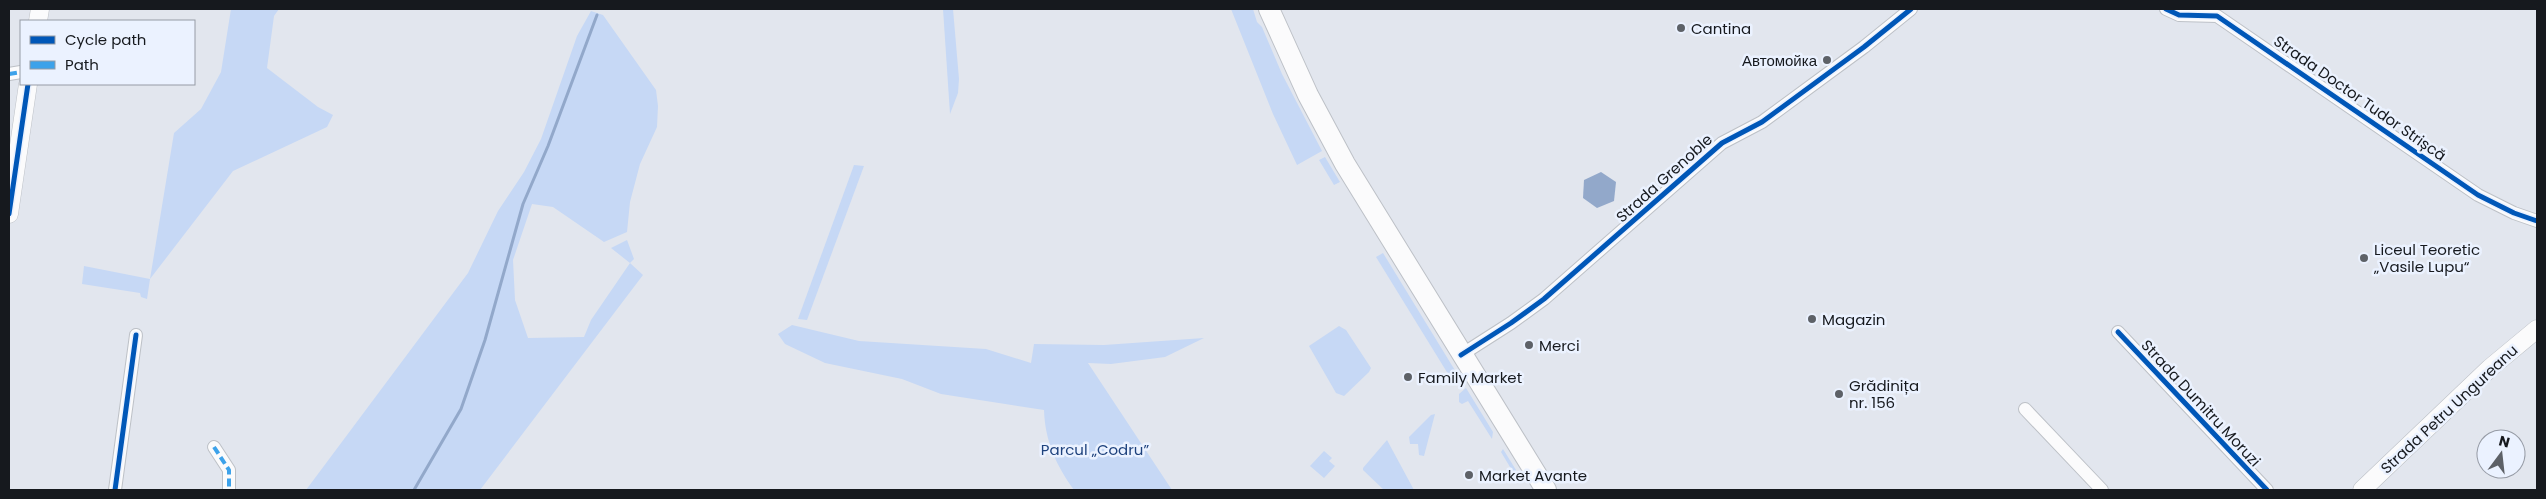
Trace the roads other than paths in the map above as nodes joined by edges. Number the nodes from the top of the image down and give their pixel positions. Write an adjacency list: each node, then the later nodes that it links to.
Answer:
1 (1269, 9): 10 (main road)
2 (1911, 9): 10 (street, Strada Grenoble)
3 (2166, 9): 6 (street, Strada Doctor Tudor Strișcă)
4 (28, 85): 5 (main road)
5 (9, 214)
6 (2537, 221)
7 (2537, 329): 18 (main road, Strada Petru Ungureanu)
8 (2118, 332): 17 (street, Strada Dumitru Moruzi)
9 (136, 335): 13 (street)
10 (1461, 354): 15 (main road)
11 (2025, 409): 16 (street)
12 (214, 447): 14 (street)
13 (114, 490)
14 (229, 490)
15 (1546, 490)
16 (2102, 490)
17 (2267, 490)
18 (2362, 490)

